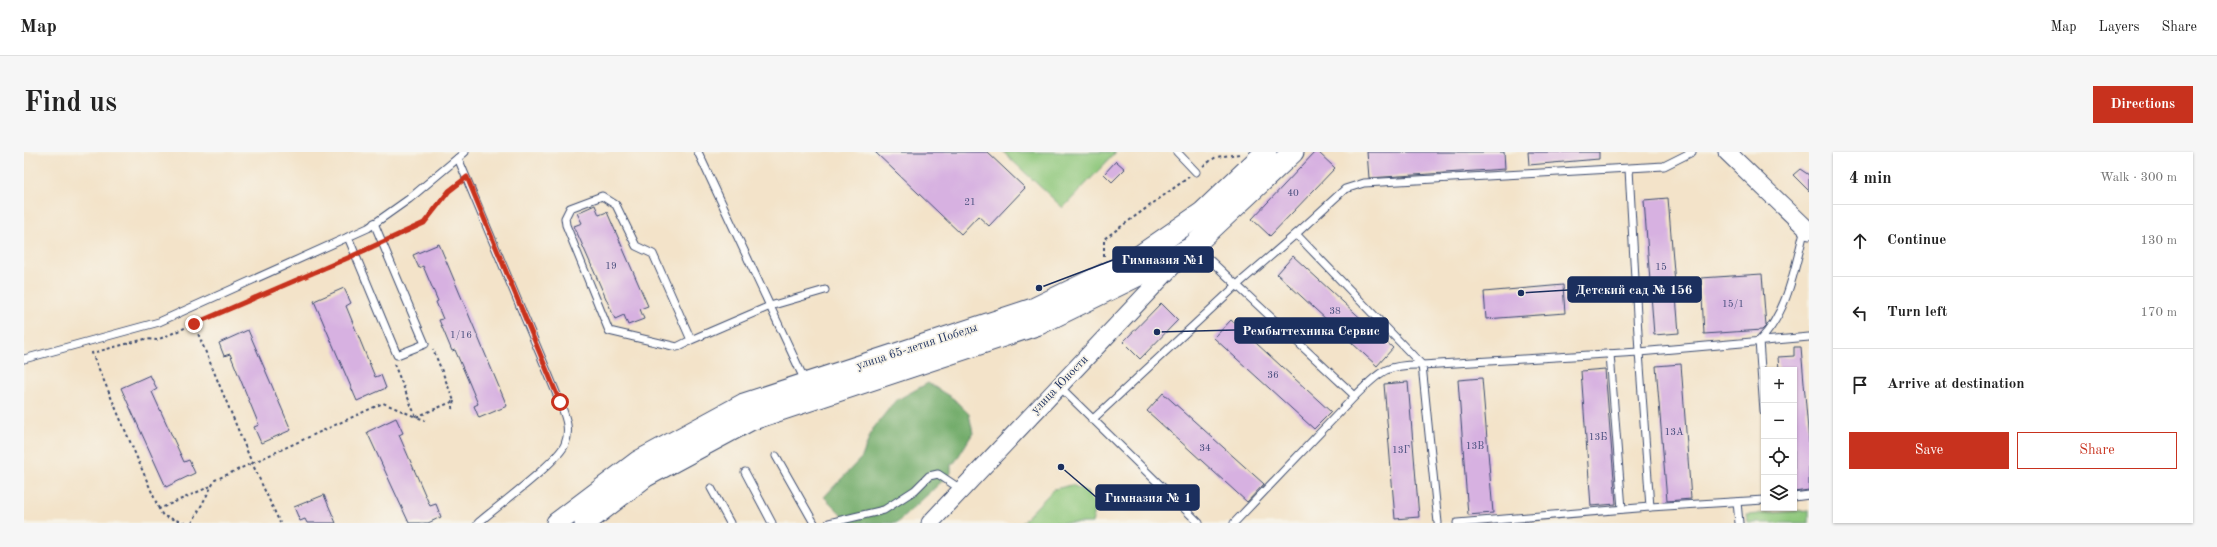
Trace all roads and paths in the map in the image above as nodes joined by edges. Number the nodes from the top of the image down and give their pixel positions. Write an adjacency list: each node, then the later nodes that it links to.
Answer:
1 (465, 152): 9 (lane)
2 (698, 152): 24 (lane)
3 (1177, 152): 11 (lane)
4 (1266, 152): 34 (main road, улица 65-летия Победы)
5 (1293, 152): 18 (main road, улица 65-летия Победы)
6 (1692, 152): 10 (lane)
7 (1727, 152): 14 (street)
8 (1241, 154): 11 (path)
9 (458, 158): 12 (lane); 13 (lane)
10 (1629, 169): 15 (lane); 30 (lane)
11 (1196, 172): 21 (path)
12 (467, 177): 17 (path); 57 (lane)
13 (374, 223): 16 (lane); 17 (lane)
14 (1808, 229): 28 (lane)
15 (1296, 234): 22 (lane); 33 (lane)
16 (348, 237): 20 (lane); 32 (lane)
17 (386, 241): 19 (path); 20 (path); 20 (lane)
18 (1192, 246): 22 (lane); 35 (street, улица Юности); 59 (main road, улица 65-летия Победы)
19 (393, 247)
20 (356, 255): 25 (path)
21 (1105, 261)
22 (1237, 285): 36 (lane); 40 (lane)
23 (825, 290): 24 (lane)
24 (770, 306): 27 (lane); 34 (lane)
25 (194, 324): 42 (path); 52 (path)
26 (1809, 338): 28 (lane)
27 (691, 340): 27 (lane)
28 (1759, 341): 30 (lane); 38 (lane)
29 (433, 348): 37 (path)
30 (1639, 352): 31 (lane); 51 (lane)
31 (1610, 354): 33 (lane); 53 (lane)
32 (24, 359)
33 (1422, 365): 36 (lane); 67 (lane)
34 (806, 383): 58 (main road, улица 65-летия Победы)
35 (1059, 386): 40 (lane); 46 (street, улица Юности)
36 (1355, 396): 66 (lane)
37 (454, 401): 39 (path); 42 (path)
38 (1763, 403)
39 (452, 408)
40 (1092, 420): 65 (lane)
41 (776, 456): 62 (lane)
42 (252, 463): 44 (path); 56 (path)
43 (745, 472): 61 (lane)
44 (212, 486): 52 (path); 55 (path)
45 (711, 488): 60 (lane)
46 (962, 490): 63 (lane); 64 (street, улица Юности)
47 (1809, 496): 48 (lane)
48 (1797, 497)
49 (1761, 500): 50 (lane)
50 (1737, 502): 51 (lane); 69 (lane)
51 (1650, 507): 53 (lane)
52 (159, 509): 54 (path)
53 (1622, 509): 68 (lane)
54 (185, 523)
55 (192, 523)
56 (280, 523)
57 (478, 523)
58 (557, 523)
59 (585, 523)
60 (730, 523)
61 (772, 523)
62 (814, 523)
63 (829, 523)
64 (930, 523)
65 (1199, 523)
66 (1234, 523)
67 (1438, 523)
68 (1457, 523)
69 (1739, 523)

